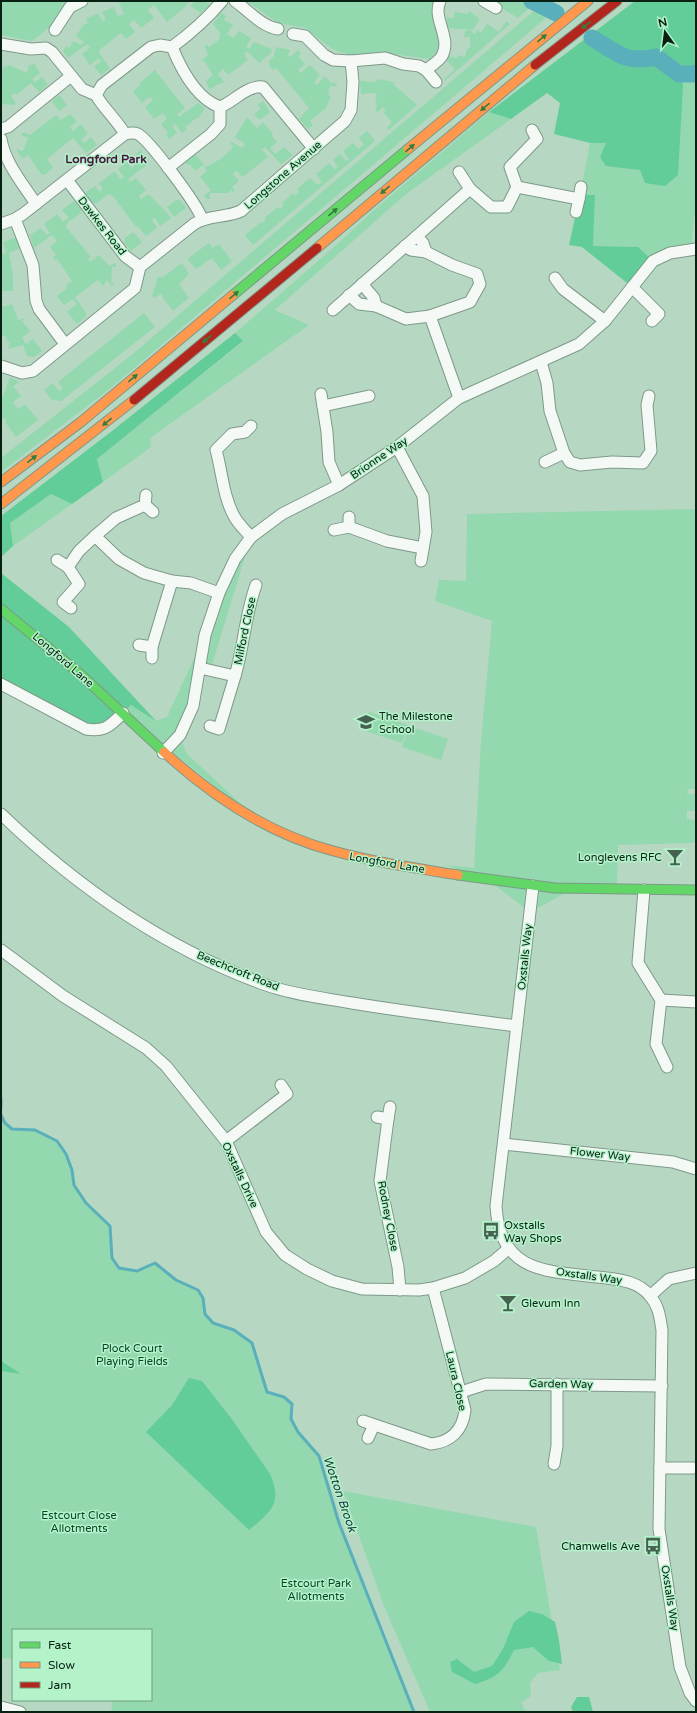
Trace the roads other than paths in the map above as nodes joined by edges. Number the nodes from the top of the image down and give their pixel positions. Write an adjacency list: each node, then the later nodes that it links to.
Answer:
1 (82, 1): 10 (street)
2 (222, 1): 13 (street)
3 (235, 1): 9 (street)
4 (440, 1): 15 (street)
5 (484, 1): 8 (street)
6 (588, 1): 63 (main road, one-way to 6)
7 (617, 1): 65 (main road, one-way to 65)
8 (496, 8)
9 (278, 29)
10 (55, 30)
11 (293, 34): 14 (street)
12 (1, 44): 16 (street)
13 (172, 47): 18 (street); 19 (street)
14 (351, 61): 15 (street); 24 (street, Longstone Avenue)
15 (426, 70): 17 (street)
16 (71, 76): 18 (street); 20 (street)
17 (436, 82)
18 (96, 95): 22 (street)
19 (220, 107): 24 (street); 25 (street)
20 (1, 129)
21 (532, 130): 28 (street)
22 (125, 134): 25 (street); 27 (street)
23 (1, 139): 32 (street)
24 (314, 149): 35 (street, Longstone Avenue)
25 (168, 168): 35 (street)
26 (459, 172): 30 (street)
27 (67, 180): 32 (street); 41 (street, Dawkes Road)
28 (517, 187): 30 (street); 31 (street)
29 (581, 187): 31 (street)
30 (470, 189): 37 (street)
31 (579, 199): 33 (street)
32 (36, 204): 34 (street)
33 (576, 212)
34 (15, 219): 36 (street); 51 (street)
35 (202, 219): 41 (street)
36 (1, 224)
37 (417, 236): 38 (street); 40 (street)
38 (404, 246): 40 (street); 43 (street)
39 (696, 250): 44 (street, Brionne Way)
40 (426, 252): 48 (street)
41 (140, 267): 51 (street)
42 (555, 278): 50 (street)
43 (362, 284): 45 (street); 46 (street)
44 (632, 287): 49 (street); 50 (street, Brionne Way)
45 (349, 295): 46 (street); 47 (street)
46 (376, 306): 48 (street)
47 (333, 310)
48 (430, 316): 56 (street)
49 (652, 321)
50 (604, 322): 52 (street, Brionne Way)
51 (66, 344): 53 (street)
52 (541, 362): 56 (street, Brionne Way); 61 (street)
53 (1, 366)
54 (321, 394): 58 (street)
55 (369, 396): 58 (street)
56 (459, 398): 60 (street, Brionne Way)
57 (645, 402): 61 (street)
58 (323, 406): 64 (street)
59 (248, 431): 69 (street)
60 (397, 448): 64 (street, Brionne Way); 70 (street)
61 (564, 453): 62 (street)
62 (545, 462)
63 (1, 482)
64 (339, 485): 69 (street, Brionne Way)
65 (1, 504)
66 (148, 504): 68 (street)
67 (334, 530): 70 (street)
68 (95, 536): 73 (street); 74 (street)
69 (251, 537): 76 (street, Brionne Way)
70 (423, 548): 72 (street)
71 (57, 560): 73 (street)
72 (421, 561)
73 (68, 567): 77 (street)
74 (172, 581): 76 (street); 79 (street)
75 (256, 585): 81 (street, Milford Close)
76 (219, 593): 80 (street, Brionne Way)
77 (63, 602)
78 (1, 609): 83 (main road, Longford Lane)
79 (139, 645)
80 (200, 668): 81 (street, Milford Close); 85 (street, Brionne Way)
81 (235, 676): 84 (street, Milford Close)
82 (1, 684): 83 (street)
83 (123, 713): 85 (main road, Longford Lane)
84 (219, 729)
85 (163, 753): 87 (main road, Longford Lane)
86 (1, 814): 93 (street, Beechcroft Road)
87 (534, 886): 88 (main road, Longford Lane); 93 (street, Oxstalls Way)
88 (644, 890): 89 (main road, Longford Lane); 91 (street)
89 (696, 890)
90 (1, 950): 99 (street, Oxstalls Drive)
91 (661, 1000): 92 (street); 94 (street)
92 (696, 1002)
93 (517, 1026): 100 (street, Oxstalls Way)
94 (667, 1066)
95 (281, 1085): 99 (street)
96 (390, 1107): 98 (street, Rodney Close)
97 (377, 1117): 98 (street)
98 (388, 1119): 105 (street, Rodney Close)
99 (226, 1141): 105 (street, Oxstalls Drive)
100 (504, 1144): 101 (street, Flower Way); 102 (street, Oxstalls Way)
101 (696, 1168)
102 (508, 1249): 104 (street, Oxstalls Drive); 106 (street, Oxstalls Way)
103 (696, 1273): 106 (street)
104 (433, 1288): 105 (street, Oxstalls Drive); 109 (street, Laura Close)
105 (400, 1290)
106 (650, 1296): 108 (street, Oxstalls Way)
107 (557, 1384): 108 (street, Garden Way); 109 (street, Garden Way); 111 (street)
108 (662, 1386): 112 (street, Oxstalls Way)
109 (461, 1392): 110 (street, Laura Close)
110 (368, 1438)
111 (554, 1464)
112 (660, 1468): 113 (street); 114 (street, Oxstalls Way)
113 (696, 1468)
114 (696, 1701)
115 (6, 1709): 116 (street)
116 (20, 1712)

